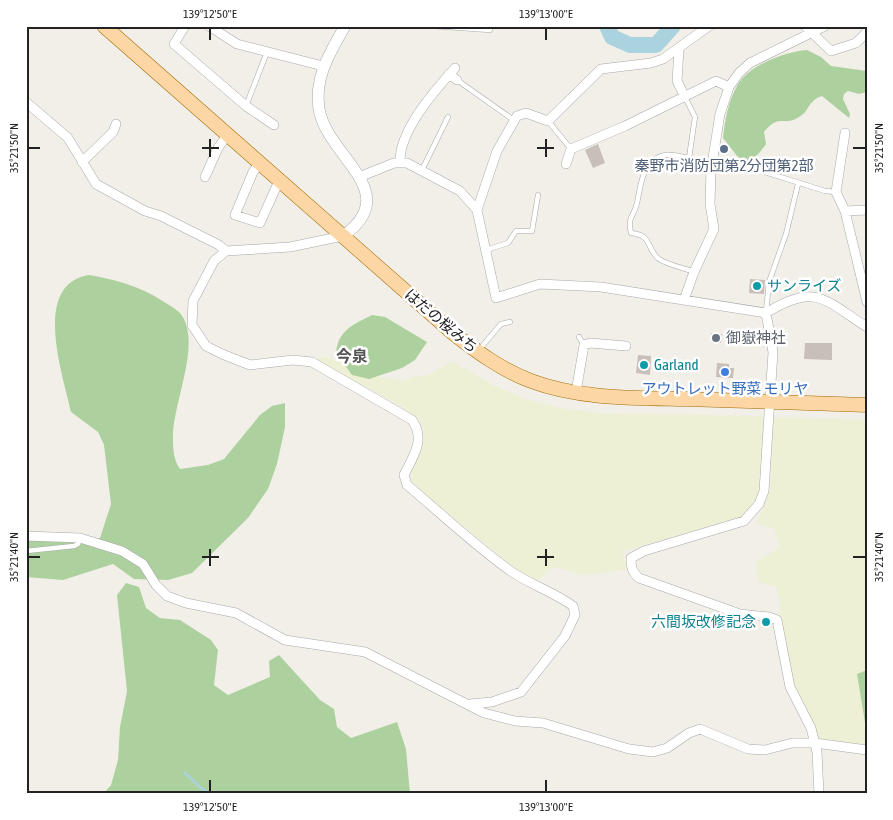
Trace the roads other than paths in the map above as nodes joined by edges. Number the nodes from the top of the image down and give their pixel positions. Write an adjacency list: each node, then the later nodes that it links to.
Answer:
1 (104, 26): 27 (main road, はだの桜みち)
2 (185, 26): 20 (street)
3 (209, 26): 10 (street)
4 (345, 26): 15 (street)
5 (432, 26): 6 (lane)
6 (491, 26)
7 (709, 26): 13 (street)
8 (805, 26): 12 (street)
9 (825, 26): 12 (street)
10 (219, 29): 14 (street)
11 (867, 32): 12 (street)
12 (813, 33): 17 (street)
13 (679, 50): 18 (street); 23 (street)
14 (268, 51): 15 (street); 20 (lane)
15 (323, 66): 36 (street)
16 (458, 80): 22 (lane); 31 (street)
17 (729, 87): 18 (street); 29 (street)
18 (685, 96): 28 (street); 47 (lane)
19 (26, 102): 30 (street)
20 (246, 106): 24 (street)
21 (448, 117): 34 (lane)
22 (515, 121): 23 (street); 41 (street)
23 (548, 121): 28 (lane)
24 (274, 125)
25 (116, 131): 30 (street)
26 (845, 133): 39 (street)
27 (227, 135): 32 (main road, はだの桜みち); 35 (street)
28 (571, 150): 33 (street)
29 (713, 159): 38 (lane); 47 (street)
30 (82, 162): 46 (street)
31 (400, 162): 34 (street); 36 (street)
32 (259, 164): 37 (main road, はだの桜みち); 37 (street)
33 (566, 164)
34 (422, 170): 41 (street)
35 (205, 177)
36 (359, 177): 44 (street)
37 (279, 181): 44 (main road, はだの桜みち)
38 (798, 184): 39 (lane); 50 (lane)
39 (836, 192): 43 (street)
40 (538, 195): 45 (lane)
41 (476, 210): 45 (street)
42 (867, 210): 43 (street)
43 (845, 211): 49 (street)
44 (342, 236): 46 (street); 56 (main road, はだの桜みち)
45 (486, 250): 48 (street)
46 (226, 251): 63 (street)
47 (694, 272): 48 (street)
48 (684, 300): 50 (street)
49 (867, 302)
50 (766, 313): 52 (street); 58 (street)
51 (510, 322): 56 (lane)
52 (867, 327)
53 (578, 337): 54 (lane)
54 (584, 345): 55 (street); 57 (street)
55 (626, 346)
56 (478, 352): 57 (main road, はだの桜みち)
57 (576, 392): 58 (main road, はだの桜みち)
58 (770, 402): 59 (main road, はだの桜みち); 64 (street)
59 (867, 405)
60 (26, 536): 61 (street)
61 (80, 538): 62 (lane); 63 (street)
62 (26, 552)
63 (470, 704): 64 (street)
64 (815, 743): 65 (street); 66 (street)
65 (867, 750)
66 (819, 794)

